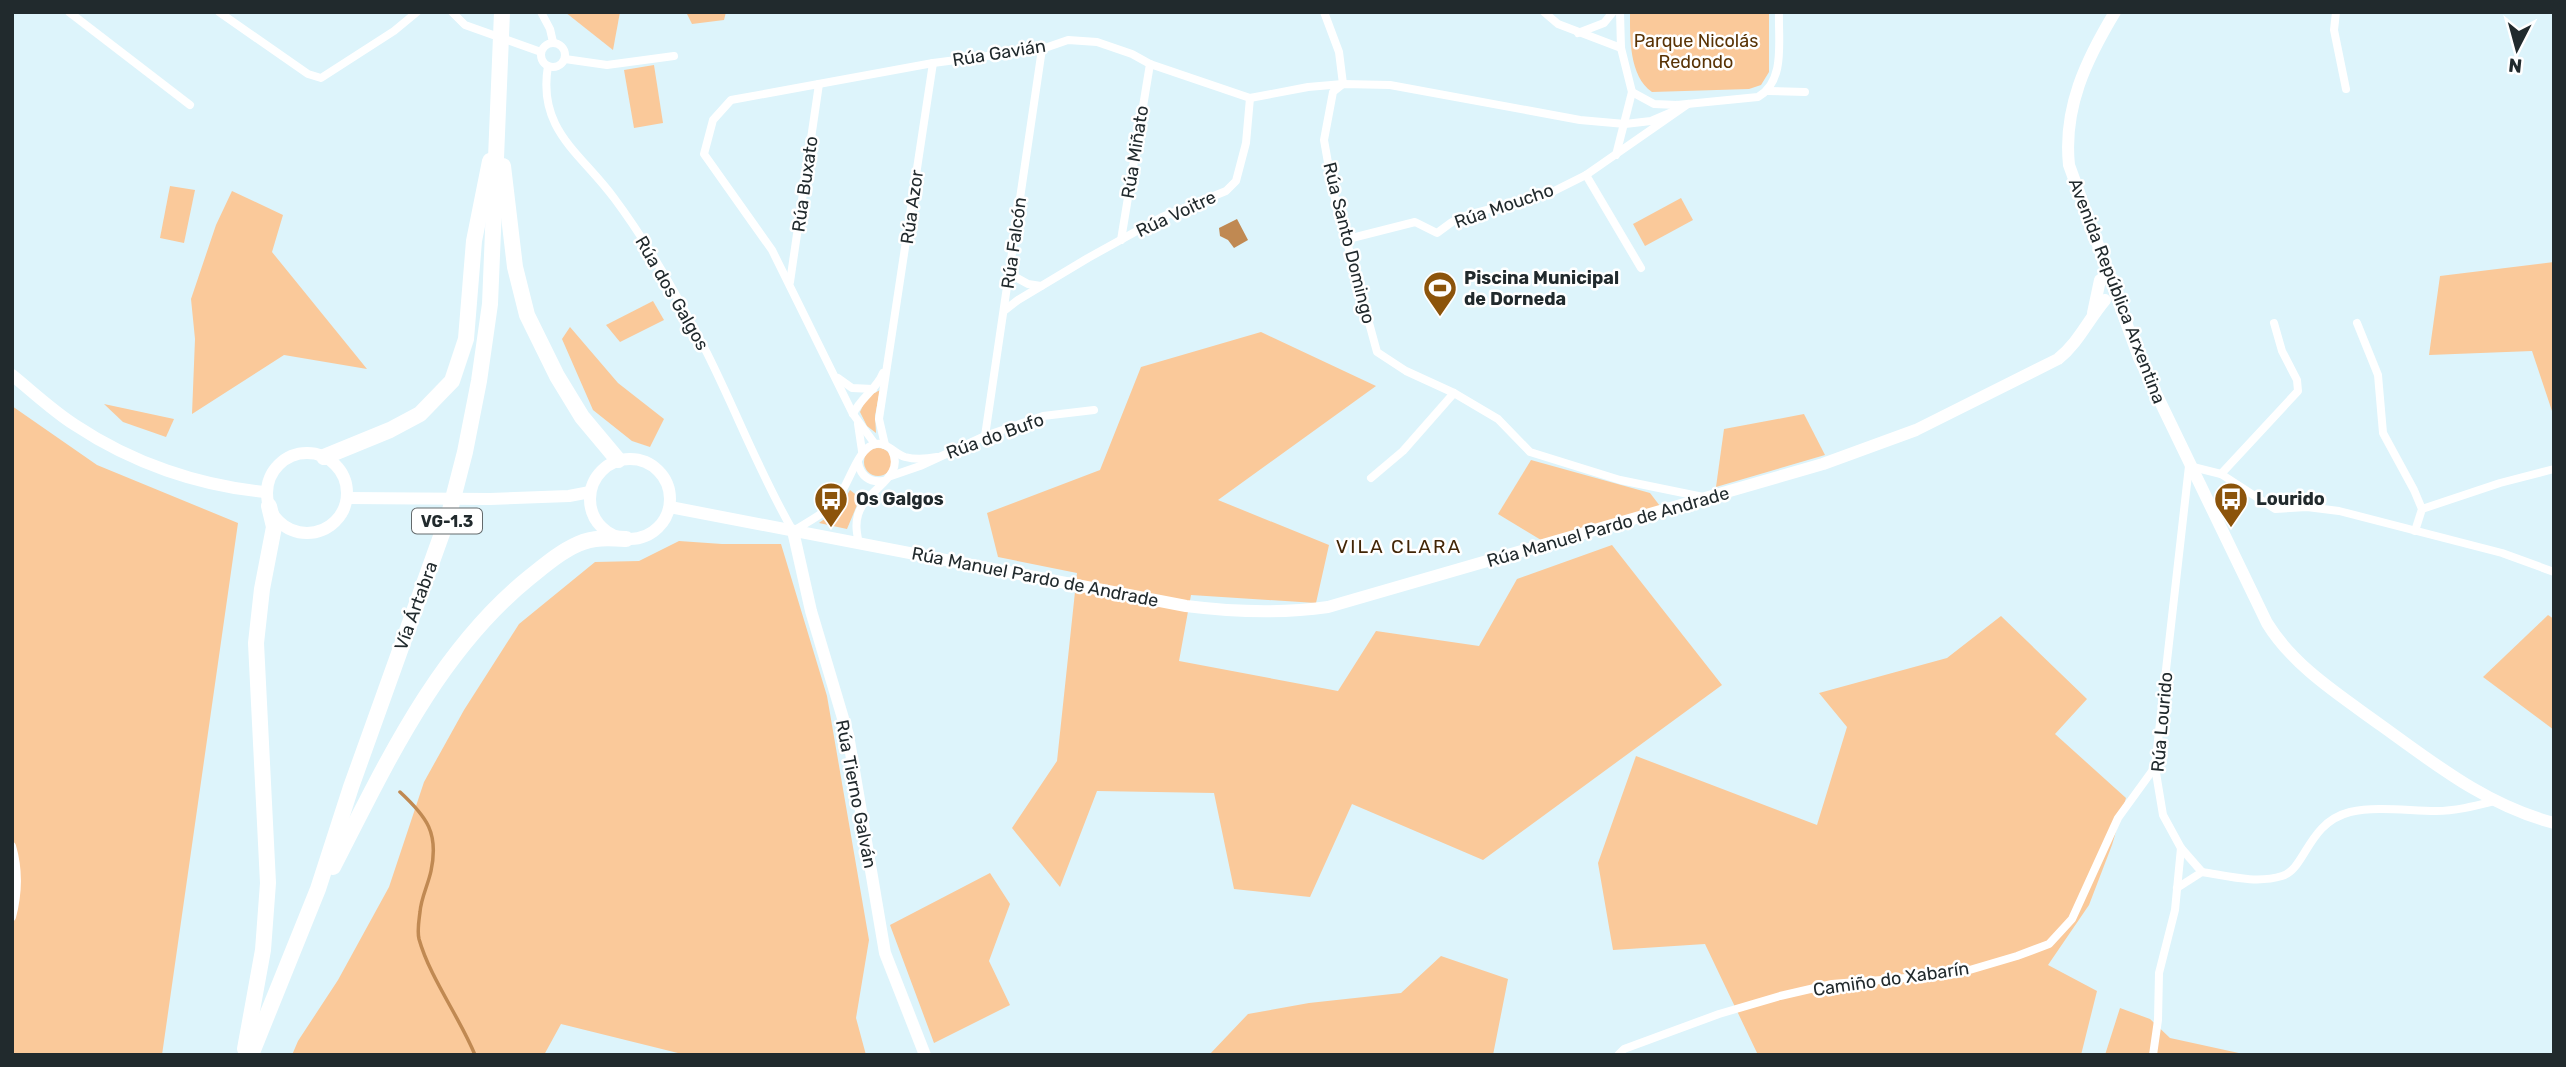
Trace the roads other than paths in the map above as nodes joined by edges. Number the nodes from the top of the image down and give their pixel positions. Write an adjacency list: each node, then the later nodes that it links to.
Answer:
1 (69, 12): 32 (street)
2 (219, 12): 3 (street)
3 (417, 12)
4 (452, 12): 18 (street)
5 (502, 12): 35 (highway, Vía Ártabra / VG-1.3)
6 (541, 12): 15 (street)
7 (1324, 12): 25 (street)
8 (1544, 12): 14 (street)
9 (1614, 12): 14 (street)
10 (1620, 12): 16 (street)
11 (1779, 12): 27 (street)
12 (2115, 12): 42 (street, Avenida República Arxentina)
13 (2336, 12): 26 (street)
14 (1578, 33): 16 (street)
15 (553, 42): 18 (street); 20 (street)
16 (1621, 48): 28 (street)
17 (1042, 49): 21 (street, Rúa Gavián); 22 (street, Rúa Gavián); 41 (street, Rúa Falcón)
18 (541, 52): 23 (street)
19 (674, 56): 20 (street)
20 (565, 59): 23 (street)
21 (933, 63): 24 (street, Rúa Gavián); 51 (street, Rúa Azor)
22 (1150, 64): 30 (street, Rúa Gavián); 39 (street, Rúa Miñato)
23 (548, 66): 76 (street, Rúa dos Galgos)
24 (819, 84): 43 (street, Rúa Buxato); 43 (street, Rúa Gavián)
25 (1343, 84): 30 (street, Rúa Gavián); 34 (street, Rúa Gavián); 38 (street, Rúa Santo Domingo)
26 (2346, 89)
27 (1768, 91): 29 (street); 31 (street)
28 (1632, 92): 33 (street); 34 (street)
29 (1805, 92)
30 (1250, 98): 39 (street, Rúa Voitre)
31 (1688, 104): 33 (street); 36 (street, Rúa Moucho)
32 (190, 105)
33 (1677, 105): 34 (street, Rúa Gavián)
34 (1625, 124): 36 (street)
35 (498, 135): 61 (highway); 63 (highway); 88 (highway, Vía Ártabra / VG-1.3)
36 (1616, 155): 37 (street, Rúa Moucho)
37 (1586, 175): 38 (street, Rúa Moucho); 40 (street)
38 (1348, 239): 55 (street, Rúa Santo Domingo)
39 (1121, 240): 44 (street, Rúa Voitre)
40 (1642, 268)
41 (1010, 274): 44 (street); 47 (street, Rúa Falcón)
42 (2109, 275): 45 (street); 46 (street, Avenida República Arxentina)
43 (790, 283): 53 (street, Rúa Gavián)
44 (1041, 286): 47 (street, Rúa Voitre)
45 (2096, 289): 46 (street); 48 (street, Rúa Manuel Pardo de Andrade)
46 (2111, 298): 48 (street, Rúa Manuel Pardo de Andrade); 65 (street, Avenida República Arxentina)
47 (1004, 311): 58 (street, Rúa Falcón)
48 (2093, 313): 72 (street, Rúa Manuel Pardo de Andrade)
49 (2274, 323): 67 (street)
50 (2357, 323): 75 (street)
51 (891, 350): 54 (street, Rúa Azor); 59 (street, Rúa Azor)
52 (12, 375): 73 (street)
53 (837, 378): 54 (street); 57 (street, Rúa Gavián)
54 (873, 389): 57 (street, Rúa Azor)
55 (1454, 393): 69 (street); 72 (street, Rúa Santo Domingo)
56 (1094, 410): 58 (street, Rúa do Bufo)
57 (855, 417): 59 (street, Rúa Gavián); 60 (street, Rúa Gavián)
58 (985, 436): 62 (street, Rúa do Bufo)
59 (883, 446): 60 (street); 62 (street, Rúa do Bufo); 68 (street)
60 (862, 451): 64 (street)
61 (324, 457): 71 (street); 73 (street)
62 (937, 457): 68 (street, Rúa do Bufo)
63 (618, 460): 70 (street); 74 (street)
64 (858, 463): 68 (street); 76 (street)
65 (2189, 466): 67 (street); 81 (street, Rúa Lourido); 82 (street, Avenida República Arxentina)
66 (2554, 469): 75 (street)
67 (2221, 474): 77 (street)
68 (888, 478): 79 (street, Rúa do Bufo)
69 (1371, 478)
70 (590, 492): 71 (street); 78 (street)
71 (348, 498): 73 (street)
72 (1709, 498): 79 (street, Rúa Manuel Pardo de Andrade)
73 (267, 499): 90 (highway)
74 (670, 507): 76 (street, Rúa Manuel Pardo de Andrade); 78 (street)
75 (2422, 509): 77 (street)
76 (793, 531): 79 (street, Rúa Manuel Pardo de Andrade); 92 (street, Rúa Tierno Galván)
77 (2416, 531): 80 (street)
78 (626, 539): 88 (highway)
79 (859, 544)
80 (2554, 572)
81 (2155, 767): 85 (street, Rúa Lourido); 93 (street, Camiño do Xabarín)
82 (2495, 801): 83 (street, Avenida República Arxentina); 86 (street)
83 (2554, 823)
84 (12, 846): 89 (street)
85 (2181, 848): 86 (street, Rúa Lourido); 87 (street)
86 (2202, 872): 87 (street)
87 (2177, 888): 94 (street)
88 (318, 890): 91 (highway, Vía Ártabra / VG-1.3)
89 (12, 917)
90 (244, 1055)
91 (251, 1055)
92 (925, 1055)
93 (1618, 1055)
94 (2154, 1055)

